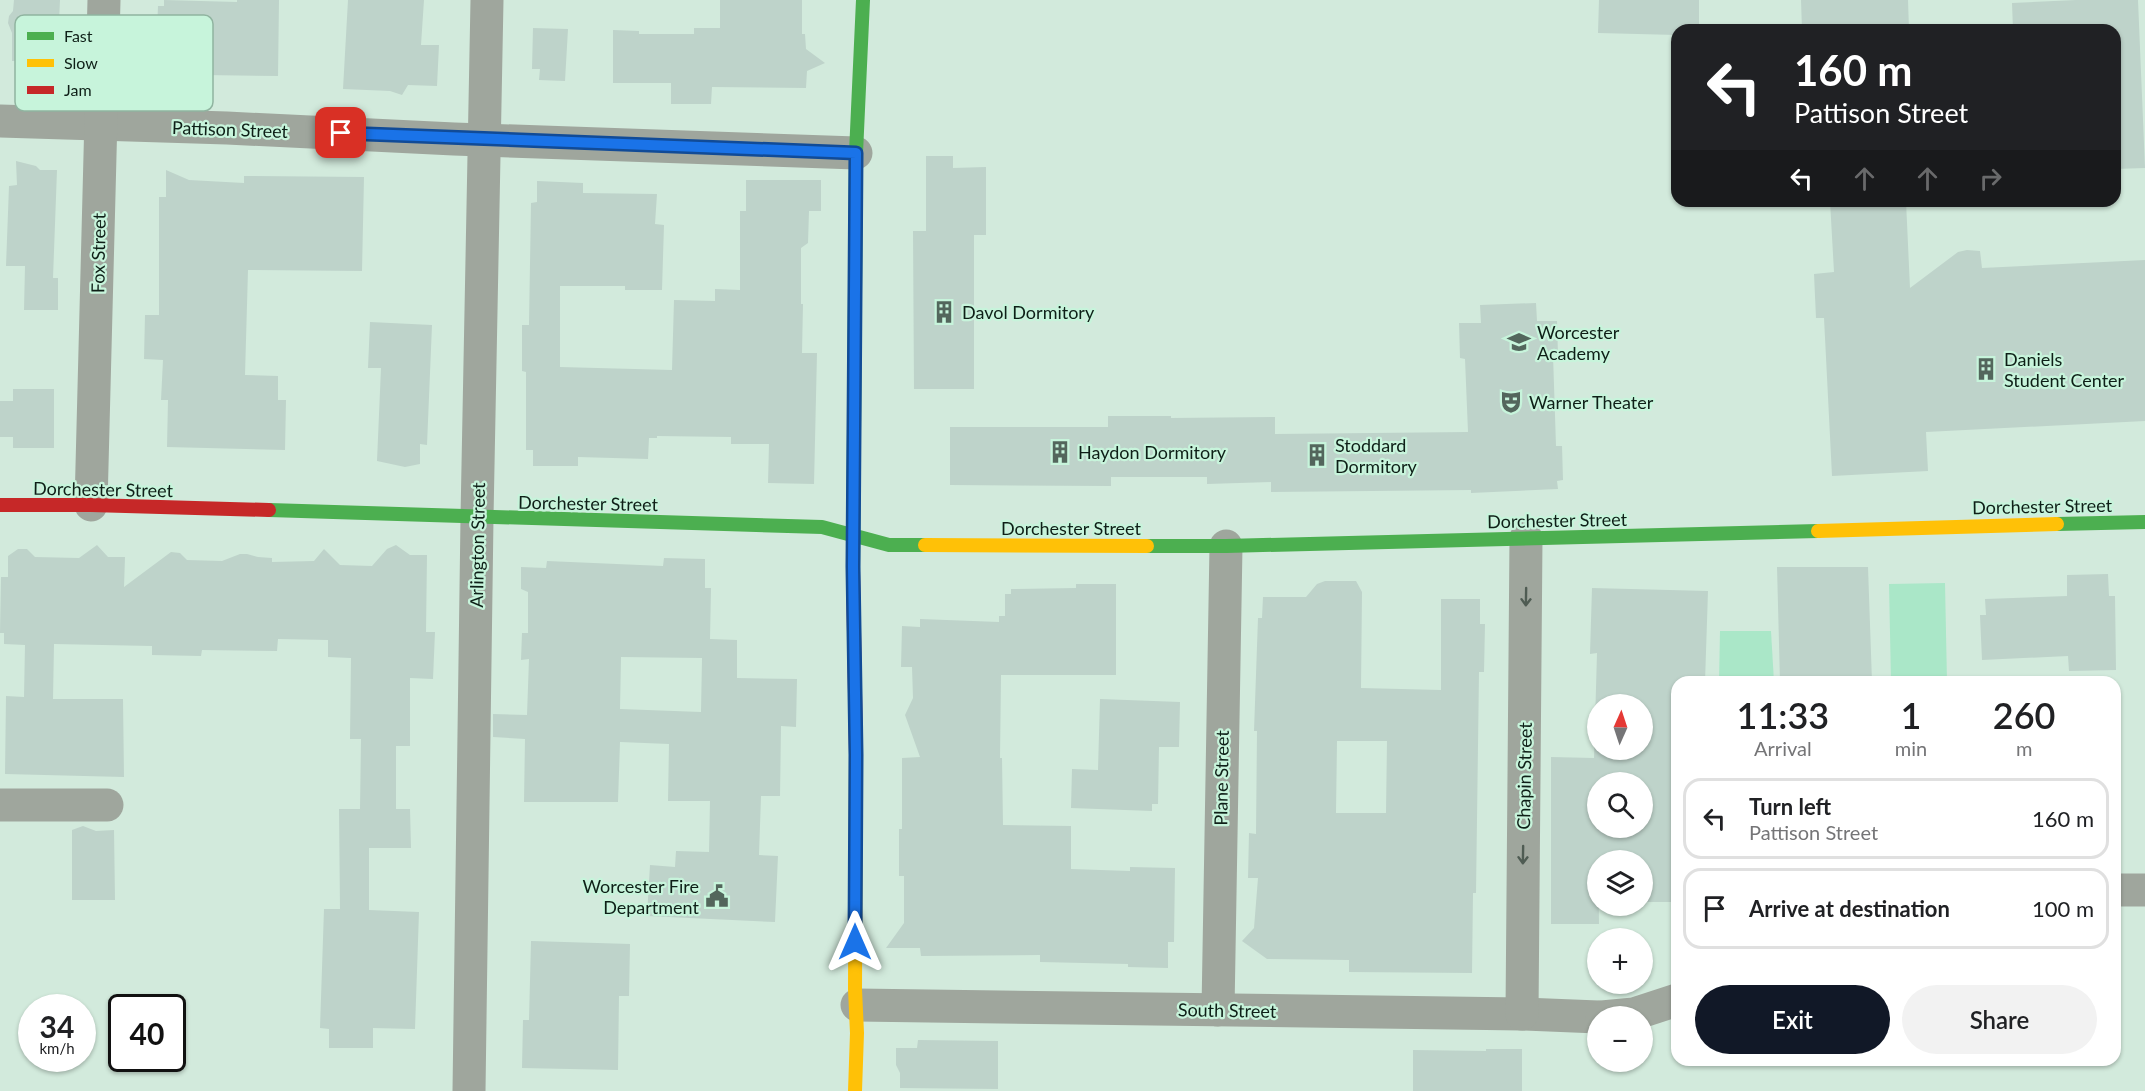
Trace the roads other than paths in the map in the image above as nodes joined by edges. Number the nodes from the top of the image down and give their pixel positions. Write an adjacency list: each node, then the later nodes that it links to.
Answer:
1 (104, 0): 4 (street, Fox Street)
2 (487, 0): 8 (street, Arlington Street)
3 (863, 0): 9 (street)
4 (104, 15)
5 (101, 111): 7 (street, Fox Street)
6 (0, 121): 7 (street, Pattison Street)
7 (101, 124): 8 (street, Pattison Street); 11 (street, Fox Street)
8 (485, 140): 9 (street, Pattison Street); 12 (street, Arlington Street)
9 (856, 153): 14 (street)
10 (0, 505): 11 (street, Dorchester Street)
11 (91, 505): 12 (street, Dorchester Street)
12 (477, 518): 14 (street, Dorchester Street); 27 (street, Arlington Street)
13 (2145, 522): 15 (street, Dorchester Street)
14 (854, 536): 16 (street, Dorchester Street); 22 (street)
15 (1526, 538): 16 (street, Dorchester Street); 25 (street, Chapin Street, one-way to 25)
16 (1226, 546): 24 (street, Plane Street)
17 (0, 805): 18 (street)
18 (107, 806)
19 (2121, 890): 20 (street)
20 (2145, 890)
21 (1671, 1002): 23 (street, South Street)
22 (856, 1005): 24 (street, South Street); 28 (street)
23 (1653, 1008)
24 (1218, 1010): 25 (street, South Street)
25 (1522, 1014): 26 (street, South Street)
26 (1587, 1016)
27 (469, 1091)
28 (855, 1091)

